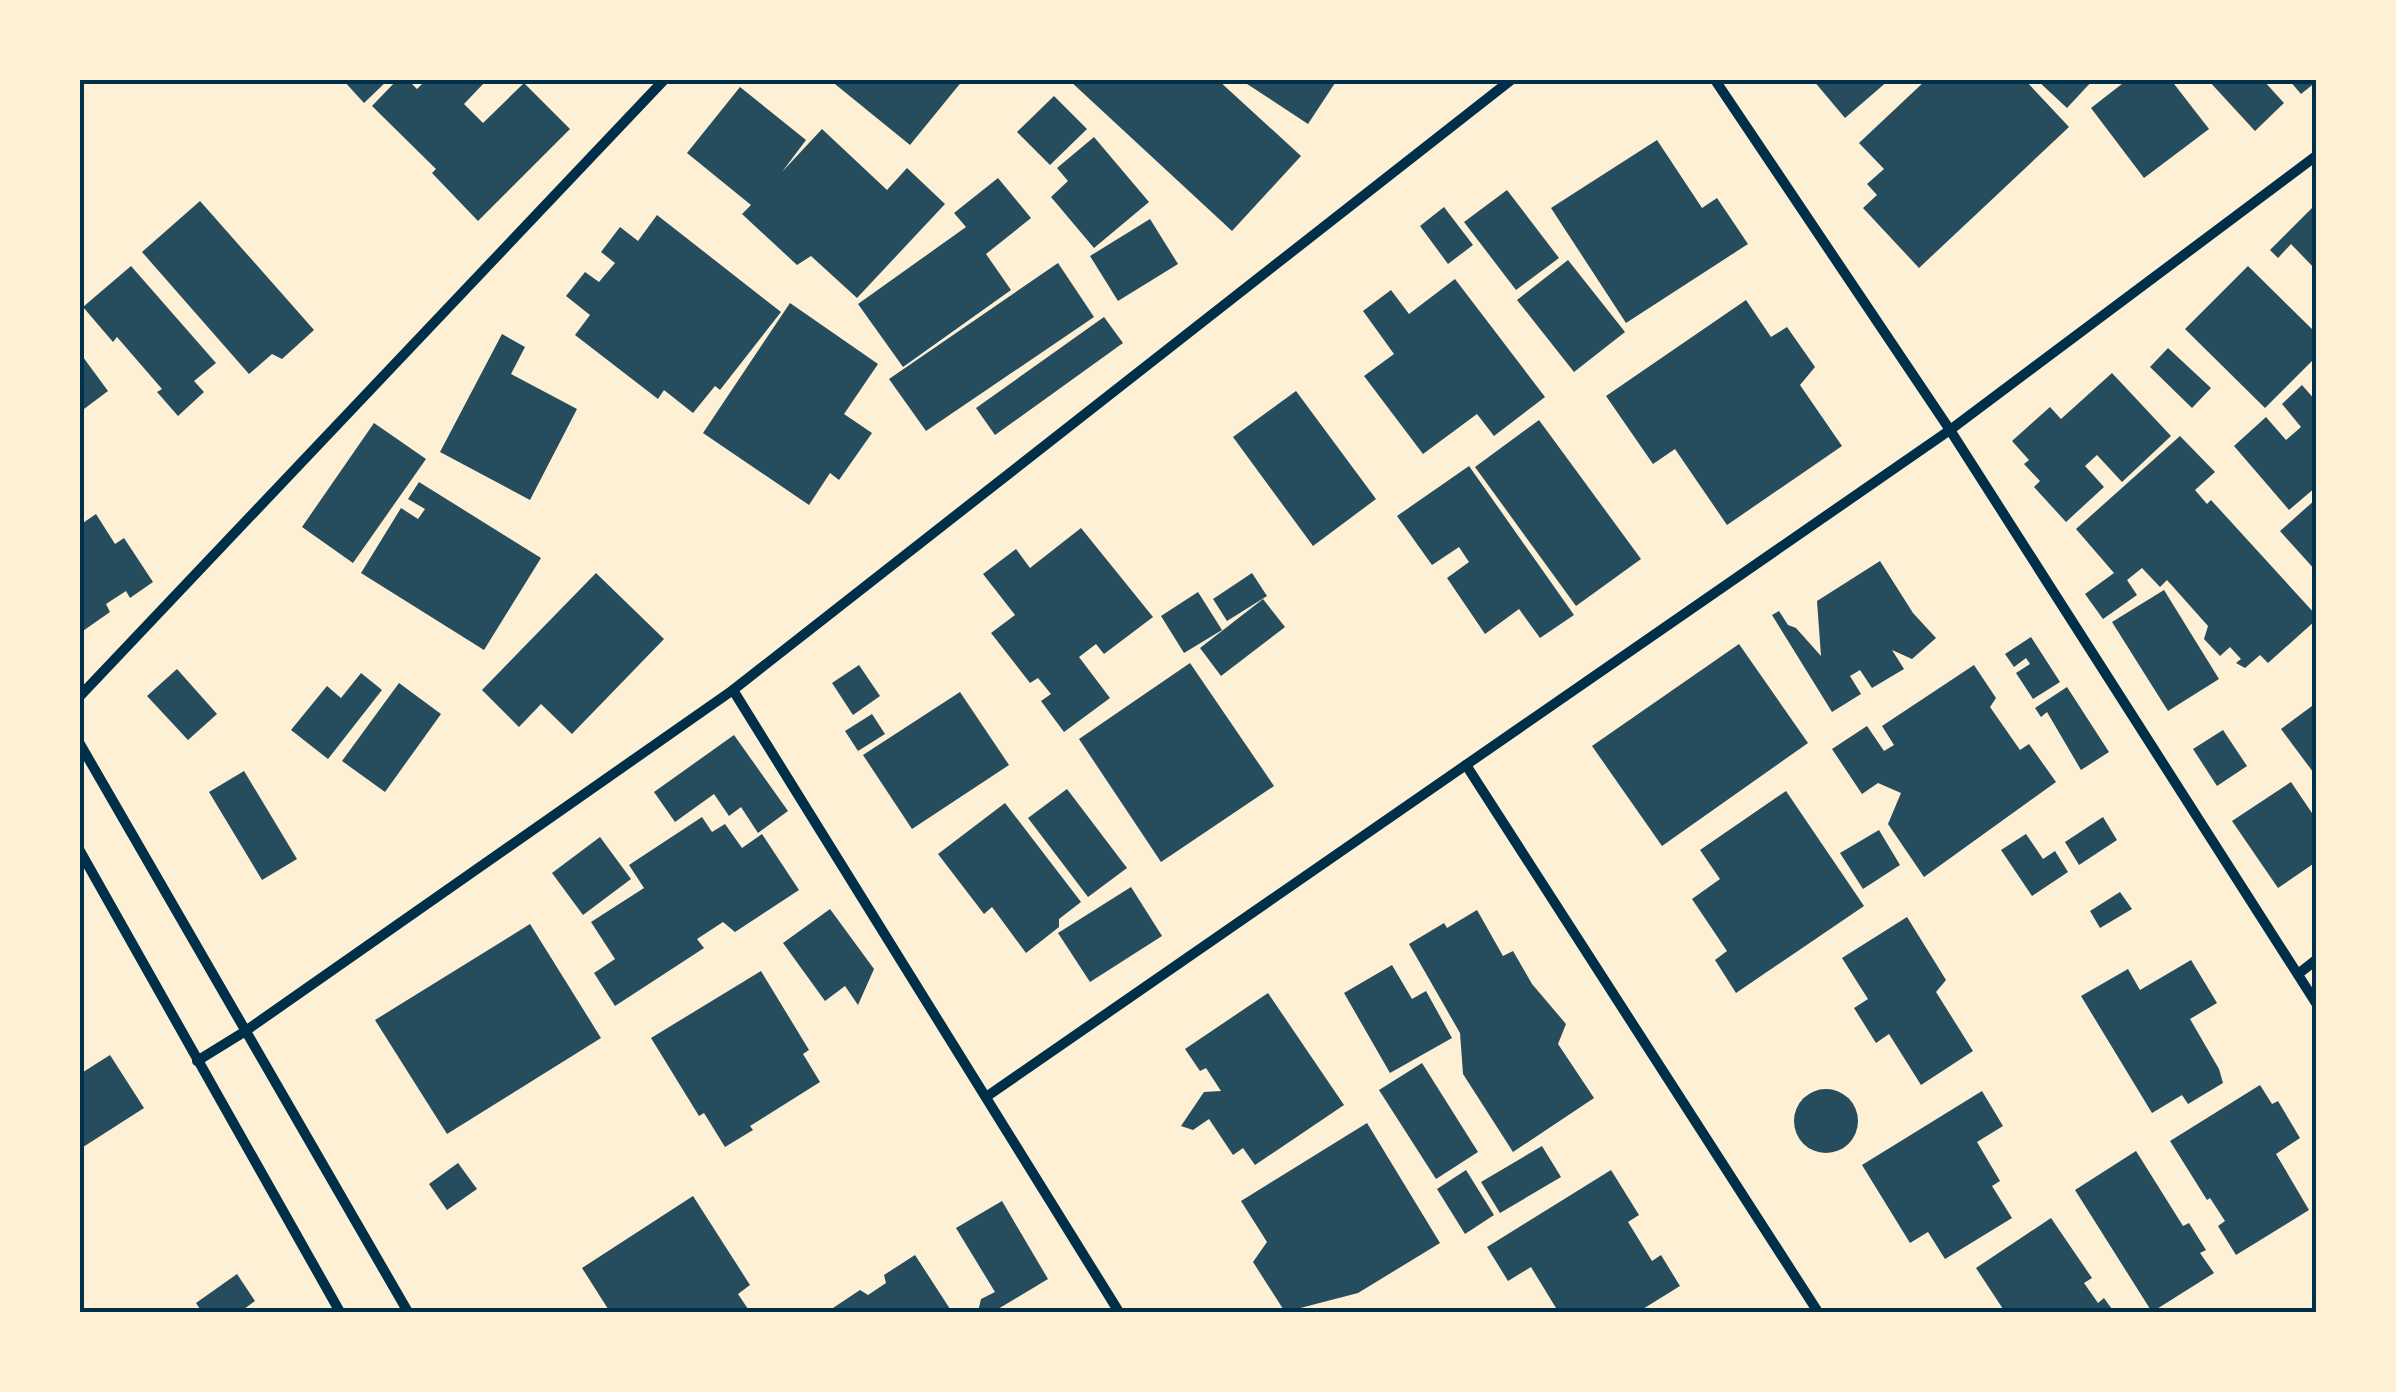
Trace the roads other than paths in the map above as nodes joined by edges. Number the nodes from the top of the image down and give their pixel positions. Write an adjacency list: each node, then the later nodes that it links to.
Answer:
1 (664, 80): 7 (street)
2 (1511, 80): 6 (street)
3 (1715, 80): 5 (street)
4 (2316, 156): 5 (street)
5 (1950, 430): 9 (street); 12 (street)
6 (733, 690): 14 (street); 16 (street)
7 (80, 696)
8 (80, 744): 14 (street)
9 (1466, 764): 16 (street); 20 (street)
10 (80, 851): 15 (street)
11 (2316, 960): 12 (street)
12 (2298, 974): 13 (street)
13 (2316, 1003)
14 (244, 1032): 15 (street); 18 (street)
15 (197, 1061): 17 (street)
16 (986, 1097): 19 (street)
17 (340, 1312)
18 (408, 1312)
19 (1119, 1312)
20 (1818, 1312)

